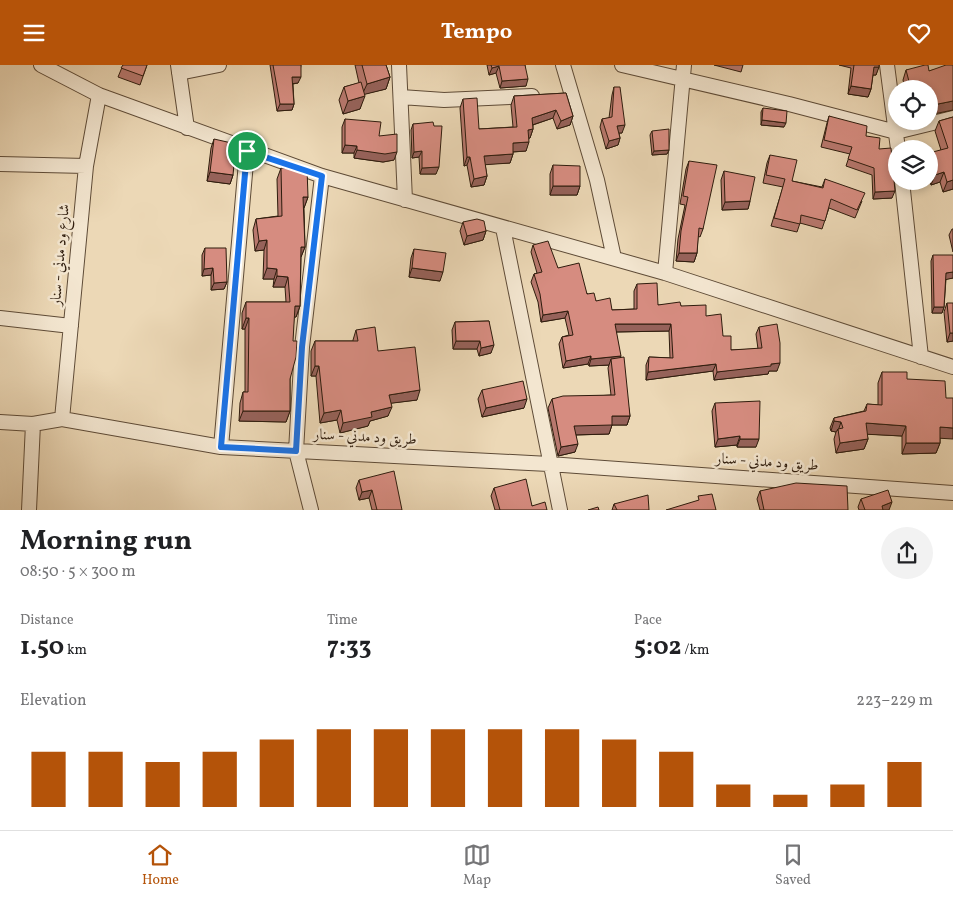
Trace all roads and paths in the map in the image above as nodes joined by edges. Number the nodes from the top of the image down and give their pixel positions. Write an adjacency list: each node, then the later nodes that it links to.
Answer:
1 (41, 65): 10 (street)
2 (219, 65): 7 (street)
3 (399, 65): 11 (street)
4 (562, 65): 9 (street)
5 (622, 65): 8 (street)
6 (887, 65): 14 (street)
7 (179, 69): 13 (street)
8 (684, 72): 14 (street); 24 (street)
9 (572, 92): 11 (street); 23 (street)
10 (99, 95): 13 (street); 18 (street, شارع ود مدني - سنار)
11 (401, 97): 21 (street)
12 (953, 118): 14 (street)
13 (187, 128): 16 (street)
14 (896, 132): 15 (street)
15 (897, 140)
16 (247, 151): 19 (street); 32 (street)
17 (0, 164): 18 (street)
18 (86, 165): 26 (street, شارع ود مدني - سنار)
19 (322, 176): 21 (street); 33 (street)
20 (903, 190): 27 (street)
21 (405, 200): 22 (street)
22 (503, 229): 23 (street); 34 (street)
23 (614, 258): 24 (street)
24 (665, 273): 27 (street)
25 (0, 318): 26 (street)
26 (71, 327): 29 (street, شارع ود مدني - سنار)
27 (921, 357): 28 (street)
28 (953, 367)
29 (62, 419): 31 (street, طريق ود مدني - سنار); 32 (street, طريق ود مدني - سنار)
30 (0, 422): 31 (street, طريق ود مدني - سنار)
31 (33, 424): 36 (street)
32 (221, 447): 33 (street, طريق ود مدني - سنار)
33 (296, 451): 34 (street, طريق ود مدني - سنار); 37 (street)
34 (549, 464): 35 (street, طريق ود مدني - سنار); 38 (street)
35 (953, 493)
36 (29, 510)
37 (311, 510)
38 (560, 510)

